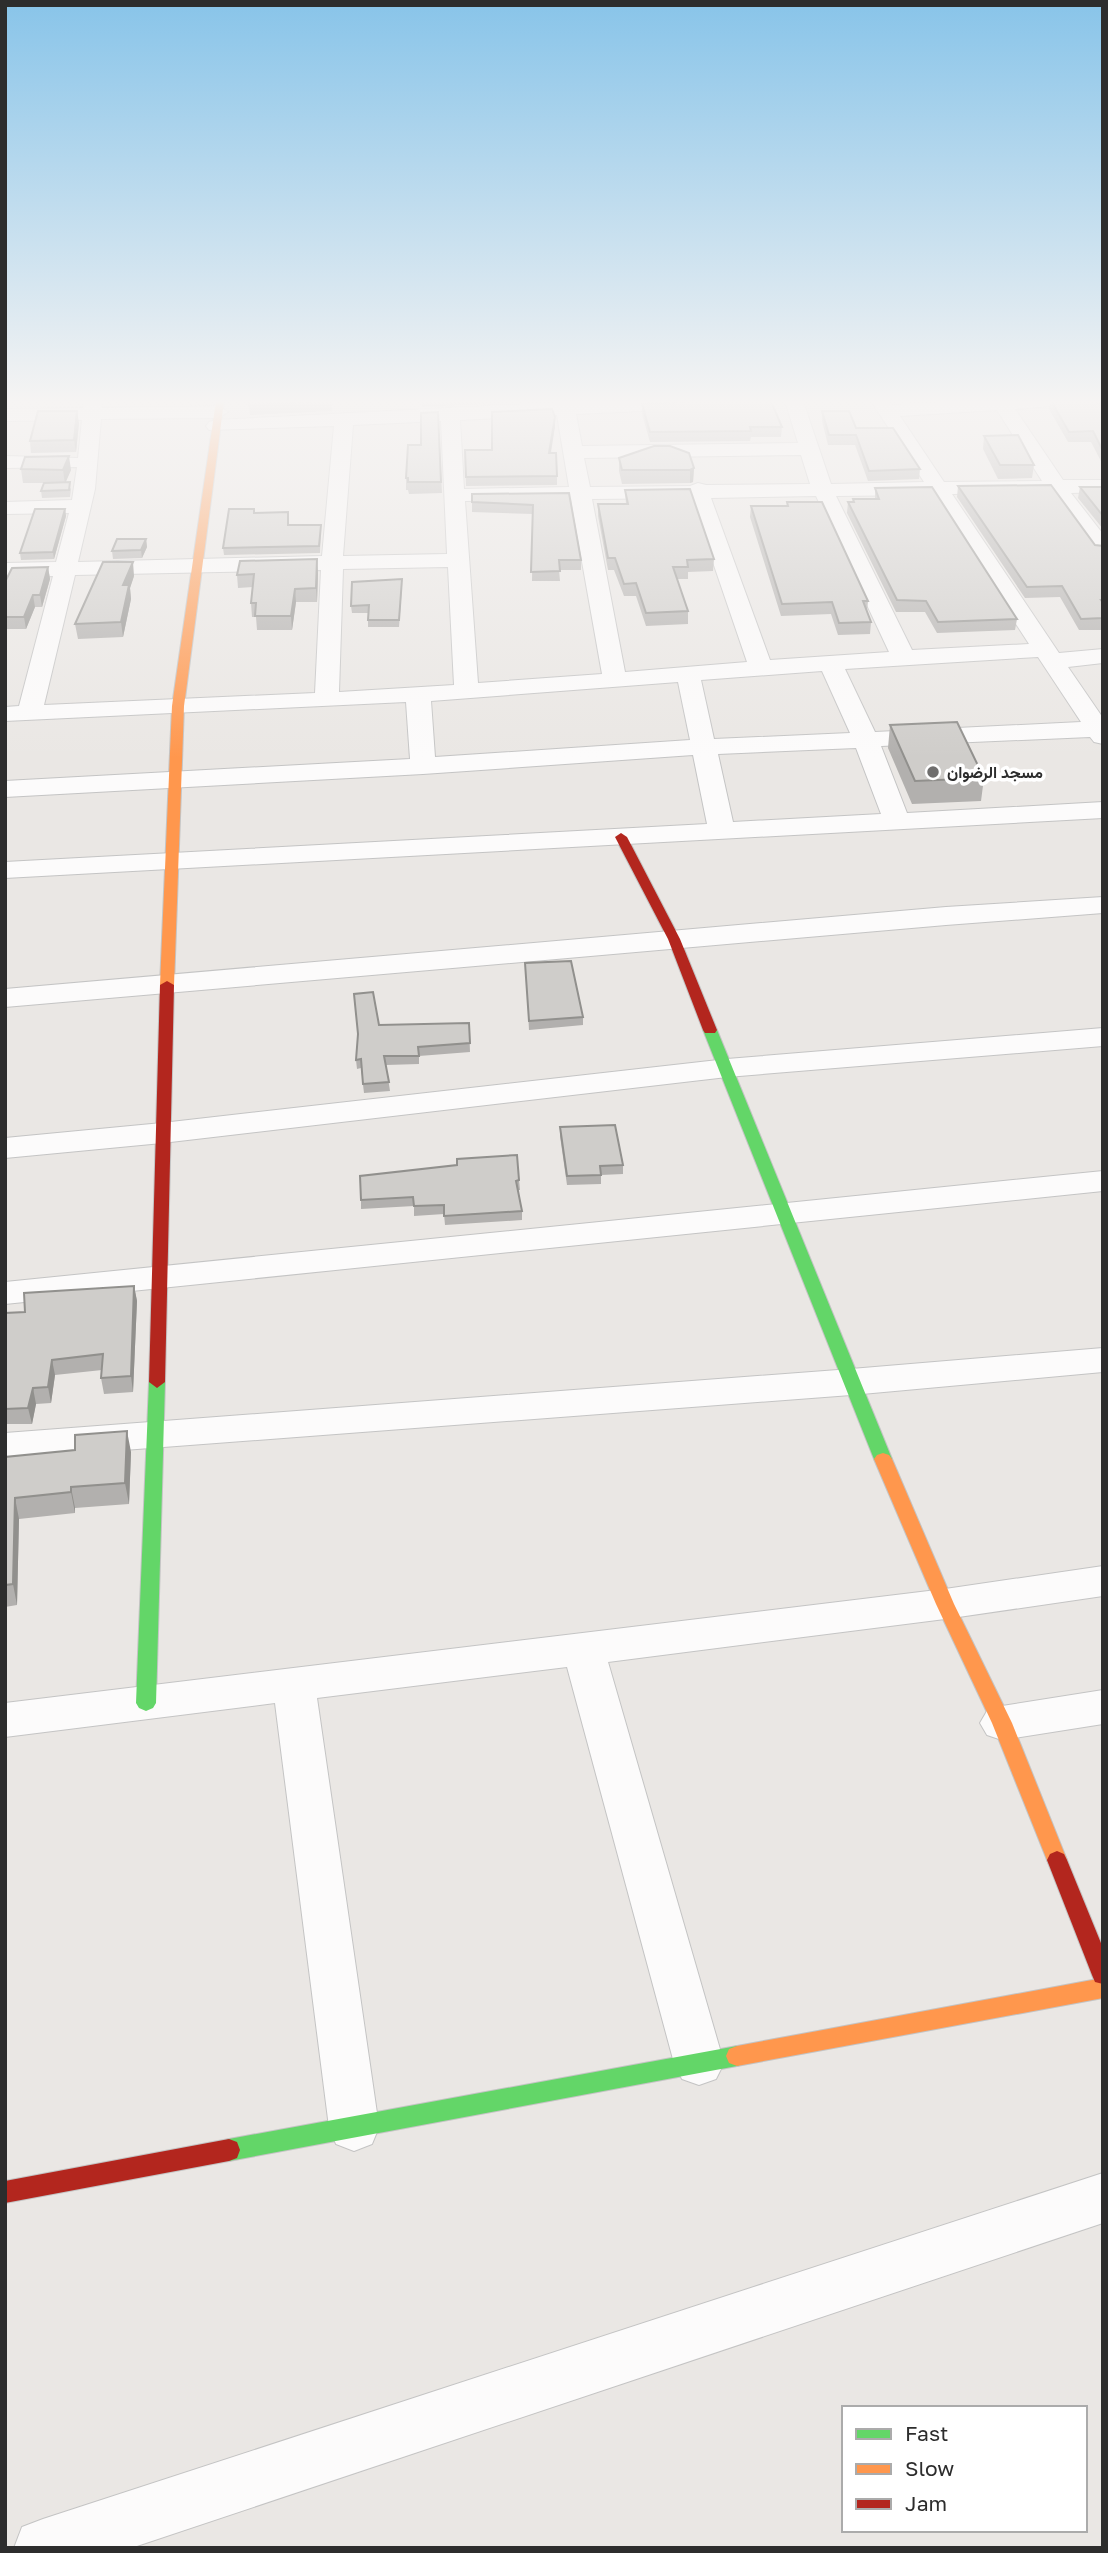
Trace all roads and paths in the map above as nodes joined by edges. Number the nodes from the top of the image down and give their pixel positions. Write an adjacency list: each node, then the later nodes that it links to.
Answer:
1 (77, 520): 14 (street)
2 (203, 520): 13 (street)
3 (336, 520): 12 (street)
4 (455, 520): 11 (street)
5 (586, 520): 22 (street)
6 (709, 520): 20 (street)
7 (837, 520): 17 (street)
8 (959, 520): 16 (street)
9 (1081, 520): 10 (street)
10 (1103, 549)
11 (457, 560): 12 (street); 23 (street)
12 (332, 562): 13 (street); 25 (street)
13 (196, 566): 14 (street); 26 (street)
14 (66, 569): 15 (street); 27 (street)
15 (5, 570)
16 (1048, 655): 17 (street); 18 (street); 29 (street)
17 (903, 656): 19 (street)
18 (1103, 656)
19 (830, 663): 20 (street); 30 (street)
20 (761, 668): 21 (street)
21 (688, 675): 22 (street); 31 (street)
22 (615, 681): 23 (street)
23 (466, 691): 24 (street)
24 (418, 694): 25 (street); 32 (street)
25 (327, 698): 26 (street)
26 (178, 706): 27 (street); 33 (street)
27 (30, 712): 28 (street)
28 (5, 714)
29 (1100, 733): 30 (street)
30 (866, 740): 31 (street); 36 (street)
31 (701, 747): 32 (street); 37 (street)
32 (423, 766): 33 (street)
33 (173, 782): 34 (street); 39 (street)
34 (5, 789)
35 (1103, 810): 36 (street)
36 (896, 820): 37 (street)
37 (722, 832): 38 (street)
38 (621, 837): 39 (street); 42 (street)
39 (170, 862): 40 (street); 43 (street)
40 (5, 870)
41 (1103, 905): 42 (street)
42 (674, 939): 43 (street); 46 (street)
43 (167, 984): 44 (street); 47 (street)
44 (5, 998)
45 (1103, 1037): 46 (street)
46 (727, 1068): 47 (street); 50 (street)
47 (162, 1133): 48 (street); 51 (street)
48 (5, 1149)
49 (1103, 1181): 50 (street)
50 (784, 1213): 51 (street); 54 (street)
51 (158, 1277): 52 (street); 55 (street)
52 (5, 1293)
53 (1103, 1360): 54 (street)
54 (851, 1382): 55 (street); 58 (street)
55 (157, 1436): 56 (street); 61 (street)
56 (5, 1446)
57 (1103, 1581): 58 (street)
58 (945, 1604): 59 (street); 64 (street)
59 (583, 1647): 60 (street); 67 (street)
60 (294, 1684): 61 (street); 68 (street)
61 (146, 1703): 63 (street)
62 (1103, 1707): 64 (street)
63 (5, 1720)
64 (1002, 1723): 65 (street)
65 (1103, 1975)
66 (1103, 1988): 67 (street)
67 (699, 2063): 68 (street)
68 (354, 2127): 69 (street)
69 (5, 2192)
70 (1103, 2198): 71 (street)
71 (43, 2548)

